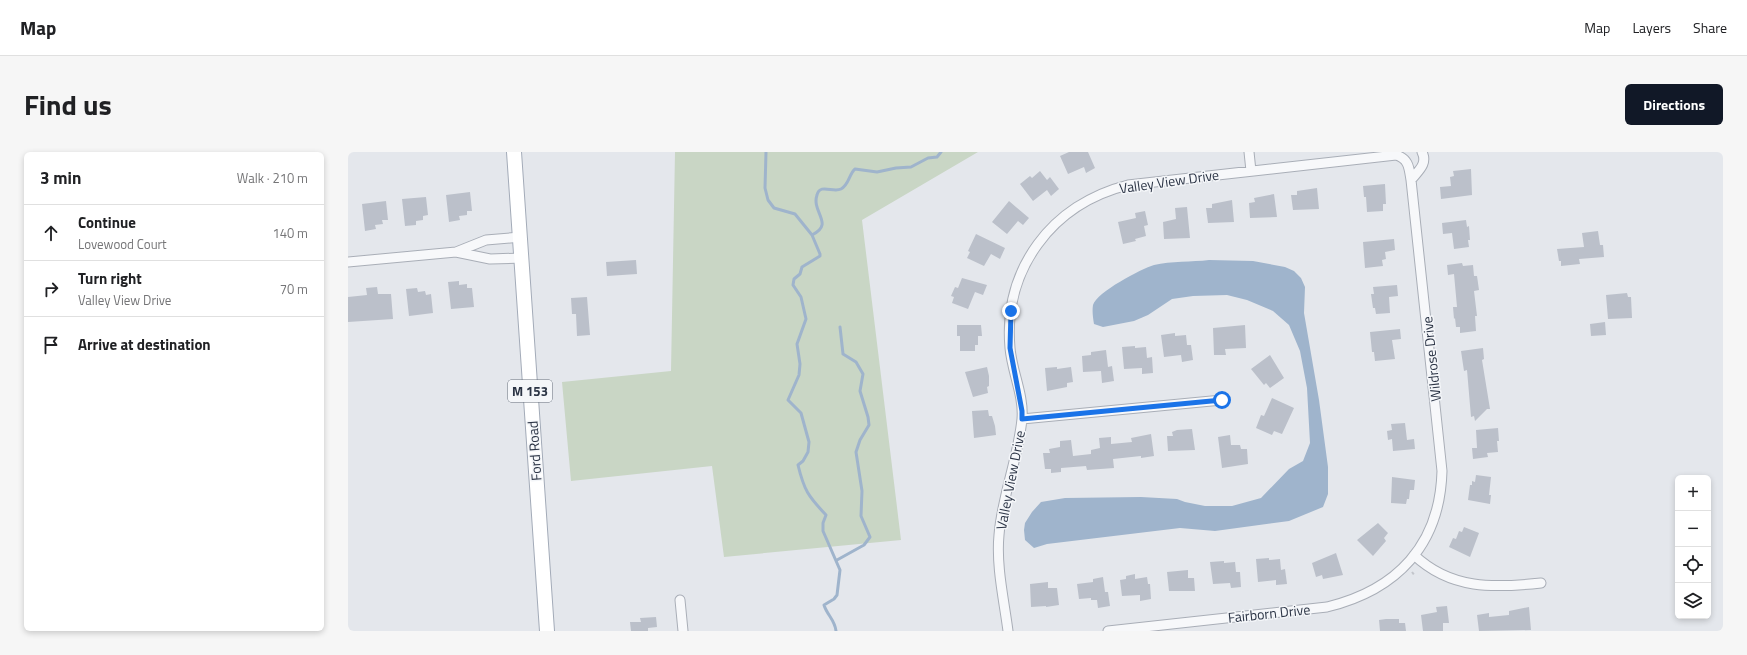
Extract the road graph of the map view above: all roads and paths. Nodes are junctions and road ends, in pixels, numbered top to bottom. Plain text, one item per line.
1 (514, 152) edge
2 (1249, 152) edge
3 (1422, 152) edge
4 (1388, 154) edge
5 (1404, 158) joint
6 (1251, 171) junction
7 (1411, 180) junction
8 (521, 237) junction
9 (456, 252) junction
10 (522, 258) junction
11 (348, 262) edge
12 (1222, 400) dead end
13 (1022, 419) junction
14 (1414, 555) junction
15 (1412, 572) dead end
16 (1415, 576) dead end
17 (1541, 583) dead end
18 (680, 600) dead end
19 (547, 631) edge
20 (683, 631) edge
21 (1008, 631) edge
22 (1108, 631) edge

1 - 8 main road, Ford Road / M 153
2 - 6 street
3 - 7 street
4 - 5 street, Valley View Drive
4 - 6 street, Valley View Drive
5 - 7 street, Wildrose Drive
6 - 13 street, Valley View Drive
7 - 14 street, Wildrose Drive
8 - 9 street
8 - 10 main road, Ford Road / M 153
9 - 10 street
9 - 11 street
10 - 19 main road, Ford Road / M 153
12 - 13 street
13 - 21 street, Valley View Drive
14 - 17 street
14 - 22 street, Fairborn Drive
15 - 16 path
18 - 20 street

